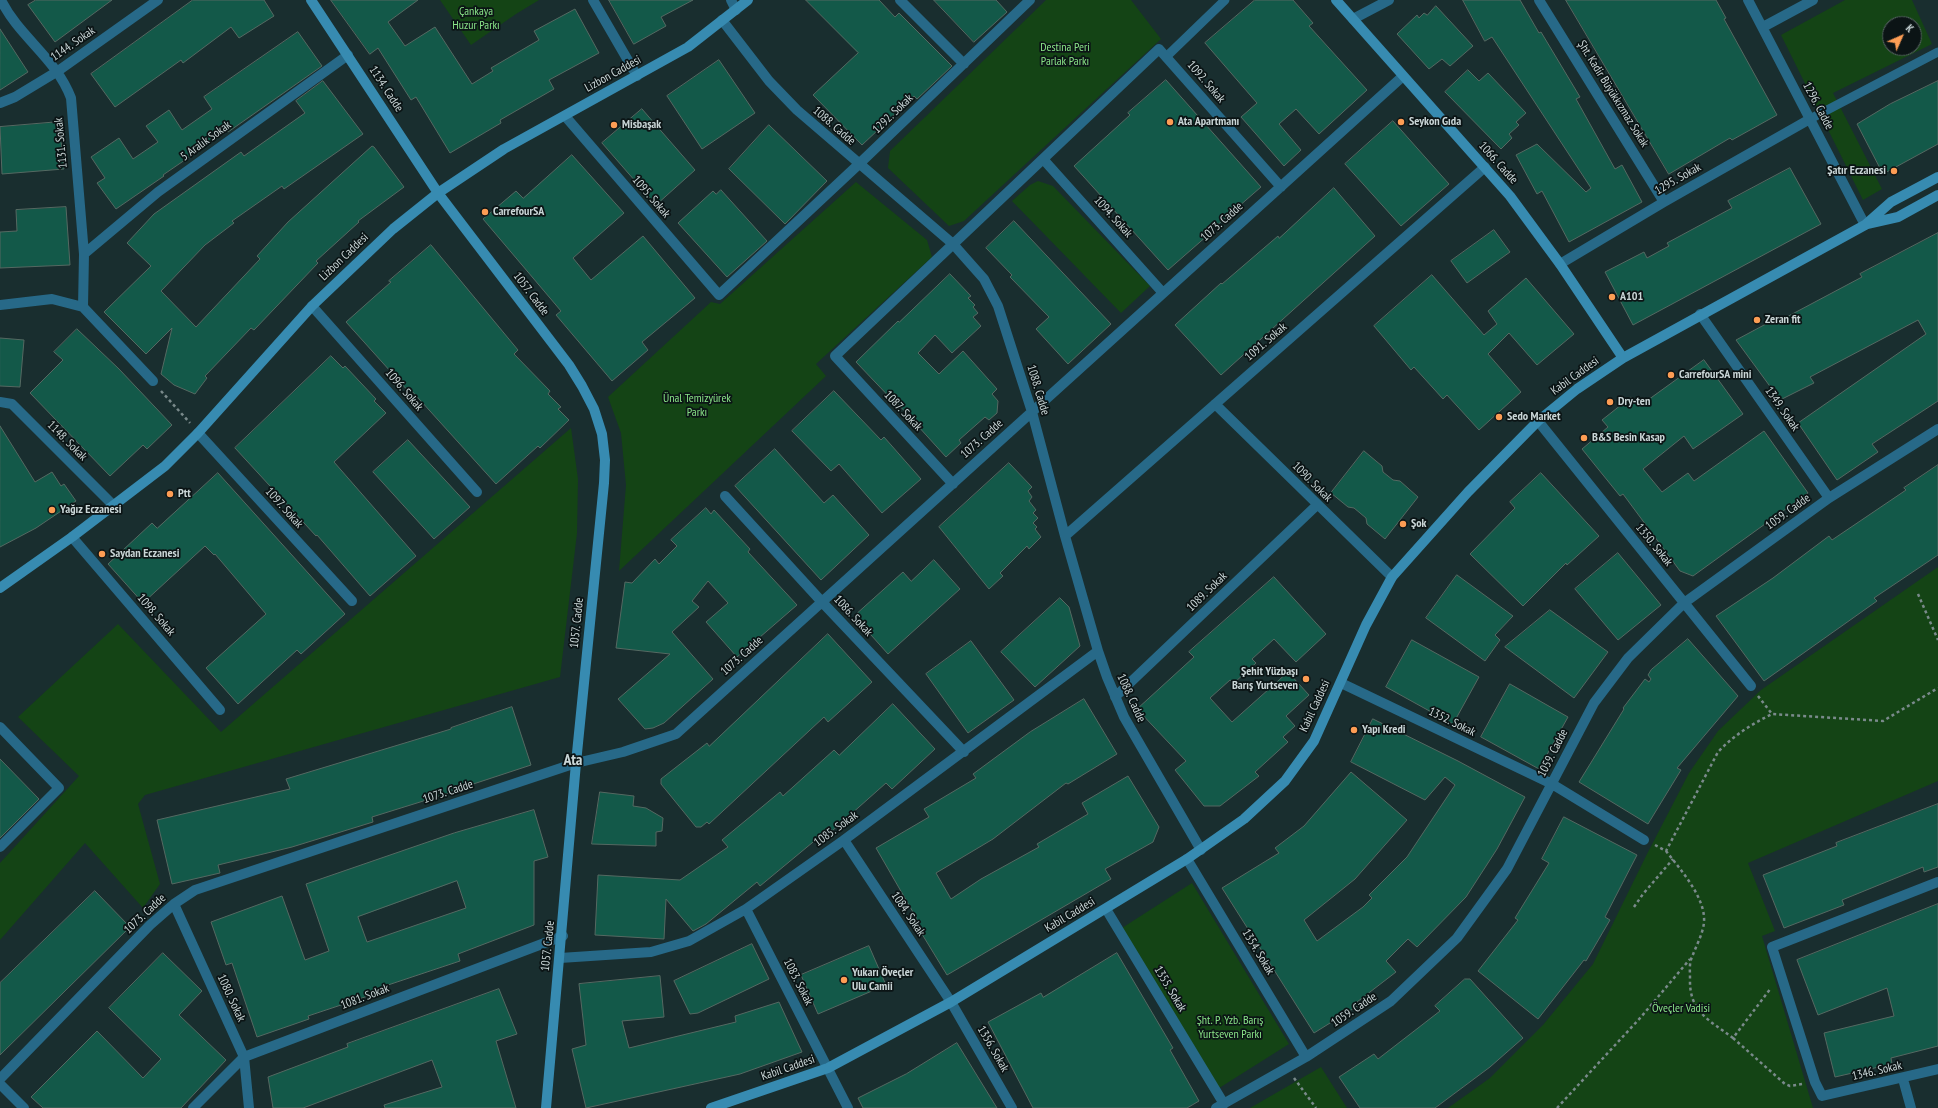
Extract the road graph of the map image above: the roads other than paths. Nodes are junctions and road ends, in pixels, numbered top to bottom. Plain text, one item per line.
1 (1, 0) edge
2 (158, 0) edge
3 (311, 0) edge
4 (593, 0) edge
5 (731, 0) edge
6 (748, 0) edge
7 (900, 0) edge
8 (1030, 0) edge
9 (1225, 0) edge
10 (1336, 0) edge
11 (1388, 0) edge
12 (1539, 0) edge
13 (1748, 0) edge
14 (1813, 0) edge
15 (736, 10) junction
16 (1353, 19) junction
17 (722, 20) junction
18 (1763, 27) junction
19 (1938, 52) edge
20 (1163, 53) junction
21 (348, 55) junction
22 (964, 64) junction
23 (58, 71) junction
24 (637, 76) junction
25 (1402, 77) junction
26 (0, 103) edge
27 (565, 116) junction
28 (1810, 119) junction
29 (1043, 159) junction
30 (859, 164) junction
31 (1485, 167) junction
32 (1938, 177) edge
33 (1280, 187) junction
34 (438, 192) junction
35 (1938, 196) edge
36 (1664, 202) junction
37 (1865, 225) junction
38 (953, 244) junction
39 (84, 254) junction
40 (1560, 264) junction
41 (1164, 293) junction
42 (718, 295) joint
43 (0, 306) edge
44 (312, 306) junction
45 (83, 307) junction
46 (1700, 314) junction
47 (1623, 358) junction
48 (153, 381) road end
49 (0, 402) edge
50 (1215, 404) junction
51 (1032, 412) junction
52 (1538, 421) junction
53 (1938, 429) edge
54 (198, 433) junction
55 (953, 484) junction
56 (477, 492) dead end
57 (725, 496) dead end
58 (1829, 498) junction
59 (113, 505) junction
60 (1317, 505) junction
61 (1065, 536) junction
62 (72, 537) junction
63 (1392, 577) junction
64 (0, 588) edge
65 (352, 601) dead end
66 (822, 602) junction
67 (1684, 603) junction
68 (1098, 651) junction
69 (1341, 683) junction
70 (1751, 686) road end
71 (1115, 697) junction
72 (220, 710) dead end
73 (0, 727) edge
74 (964, 752) junction
75 (576, 763) junction
76 (1552, 784) junction
77 (844, 840) junction
78 (1644, 840) road end
79 (0, 847) edge
80 (1201, 850) junction
81 (1187, 859) junction
82 (1938, 882) edge
83 (174, 904) junction
84 (746, 908) junction
85 (1106, 909) junction
86 (562, 936) junction
87 (560, 958) junction
88 (952, 1002) junction
89 (244, 1057) junction
90 (1306, 1058) junction
91 (828, 1068) junction
92 (1938, 1069) edge
93 (0, 1079) edge
94 (1903, 1079) junction
95 (0, 1084) edge
96 (1220, 1106) edge
97 (24, 1108) edge
98 (193, 1108) edge
99 (249, 1108) edge
100 (546, 1108) edge
101 (711, 1108) edge
102 (848, 1108) edge
103 (1012, 1108) edge
104 (1911, 1108) edge

1 - 23 street, 1131. Sokak
2 - 23 street, 1144. Sokak
3 - 21 main road, 1134. Cadde
4 - 24 street
5 - 15 street
6 - 15 main road, Lizbon Caddesi
7 - 22 street
8 - 22 street, 1292. Sokak
9 - 20 lane
10 - 16 main road, 1066. Cadde
11 - 16 street
12 - 36 street, Şht. Kadir Büyükkızmaz Sokak
13 - 18 street, 1296. Cadde
14 - 18 street
15 - 17 main road, Lizbon Caddesi
16 - 25 main road, 1066. Cadde
17 - 24 main road, Lizbon Caddesi
17 - 30 street, 1088. Cadde
18 - 28 street, 1296. Cadde
19 - 28 lane
20 - 29 street
20 - 33 street, 1092. Sokak
21 - 34 main road, 1134. Cadde
21 - 39 street, 5 Aralık Sokak
22 - 30 street, 1292. Sokak
23 - 26 street, 1144. Sokak
23 - 39 street, 1131. Sokak
24 - 27 main road, Lizbon Caddesi
25 - 31 main road, 1066. Cadde
25 - 33 street, 1073. Cadde
27 - 34 main road, Lizbon Caddesi
27 - 42 street, 1095. Sokak
28 - 36 street, 1295. Sokak
28 - 37 street, 1296. Cadde
29 - 38 street
29 - 41 street, 1094. Sokak
30 - 38 street, 1088. Cadde
30 - 42 street, 1292. Sokak
31 - 40 main road, 1066. Cadde
31 - 50 street, 1091. Sokak
32 - 37 main road, Kabil Caddesi
33 - 41 street, 1073. Cadde
34 - 44 main road, Lizbon Caddesi
34 - 75 main road, 1057. Cadde
35 - 37 main road, Kabil Caddesi
36 - 40 street, 1295. Sokak
37 - 46 main road, Kabil Caddesi
38 - 51 street, 1088. Cadde
38 - 55 street, 1087. Sokak
39 - 45 street, 1131. Sokak
40 - 47 main road, 1066. Cadde
41 - 51 street, 1073. Cadde
43 - 45 street
44 - 54 main road, Lizbon Caddesi
44 - 56 street, 1096. Sokak
45 - 48 street
46 - 47 main road, Kabil Caddesi
46 - 58 street, 1349. Sokak
47 - 52 main road, Kabil Caddesi
49 - 59 street, 1148. Sokak
50 - 60 street, 1090. Sokak
50 - 61 street, 1091. Sokak
51 - 55 street, 1073. Cadde
51 - 61 street, 1088. Cadde
52 - 63 main road, Kabil Caddesi
52 - 67 street, 1350. Sokak
53 - 58 street, 1059. Cadde
54 - 59 main road, Lizbon Caddesi
54 - 65 street, 1097. Sokak
55 - 66 street, 1073. Cadde
57 - 66 street, 1086. Sokak
58 - 67 street, 1059. Cadde
59 - 62 main road, Lizbon Caddesi
60 - 63 street, 1090. Sokak
60 - 71 street, 1089. Sokak
61 - 68 street, 1088. Cadde
62 - 64 main road, Lizbon Caddesi
62 - 72 street, 1098. Sokak
63 - 69 main road, Kabil Caddesi
66 - 74 street, 1086. Sokak
66 - 75 street, 1073. Cadde
67 - 70 street, 1350. Sokak
67 - 76 street, 1059. Cadde
68 - 71 street, 1088. Cadde
68 - 74 street, 1085. Sokak
69 - 76 street, 1352. Sokak
69 - 80 main road, Kabil Caddesi
71 - 80 street, 1088. Cadde
73 - 79 street
74 - 77 street, 1085. Sokak
75 - 83 street, 1073. Cadde
75 - 86 main road, 1057. Cadde
76 - 78 street, 1352. Sokak
76 - 90 street, 1059. Cadde
77 - 84 street, 1085. Sokak
77 - 88 street, 1084. Sokak
80 - 81 main road, Kabil Caddesi
81 - 85 main road, Kabil Caddesi
81 - 90 street, 1354. Sokak
82 - 94 street, 1346. Sokak
83 - 89 street, 1080. Sokak
83 - 93 street, 1073. Cadde
84 - 87 street, 1085. Sokak
84 - 91 street, 1083. Sokak
85 - 88 main road, Kabil Caddesi
85 - 96 street, 1355. Sokak
86 - 87 main road, 1057. Cadde
86 - 89 street, 1081. Sokak
87 - 100 main road, 1057. Cadde
88 - 91 main road, Kabil Caddesi
88 - 103 street, 1356. Sokak
89 - 98 street, 1081. Sokak
89 - 99 street, 1080. Sokak
90 - 96 street, 1059. Cadde
91 - 101 main road, Kabil Caddesi
91 - 102 street, 1083. Sokak
92 - 94 street, 1346. Sokak
94 - 104 street
95 - 97 street

